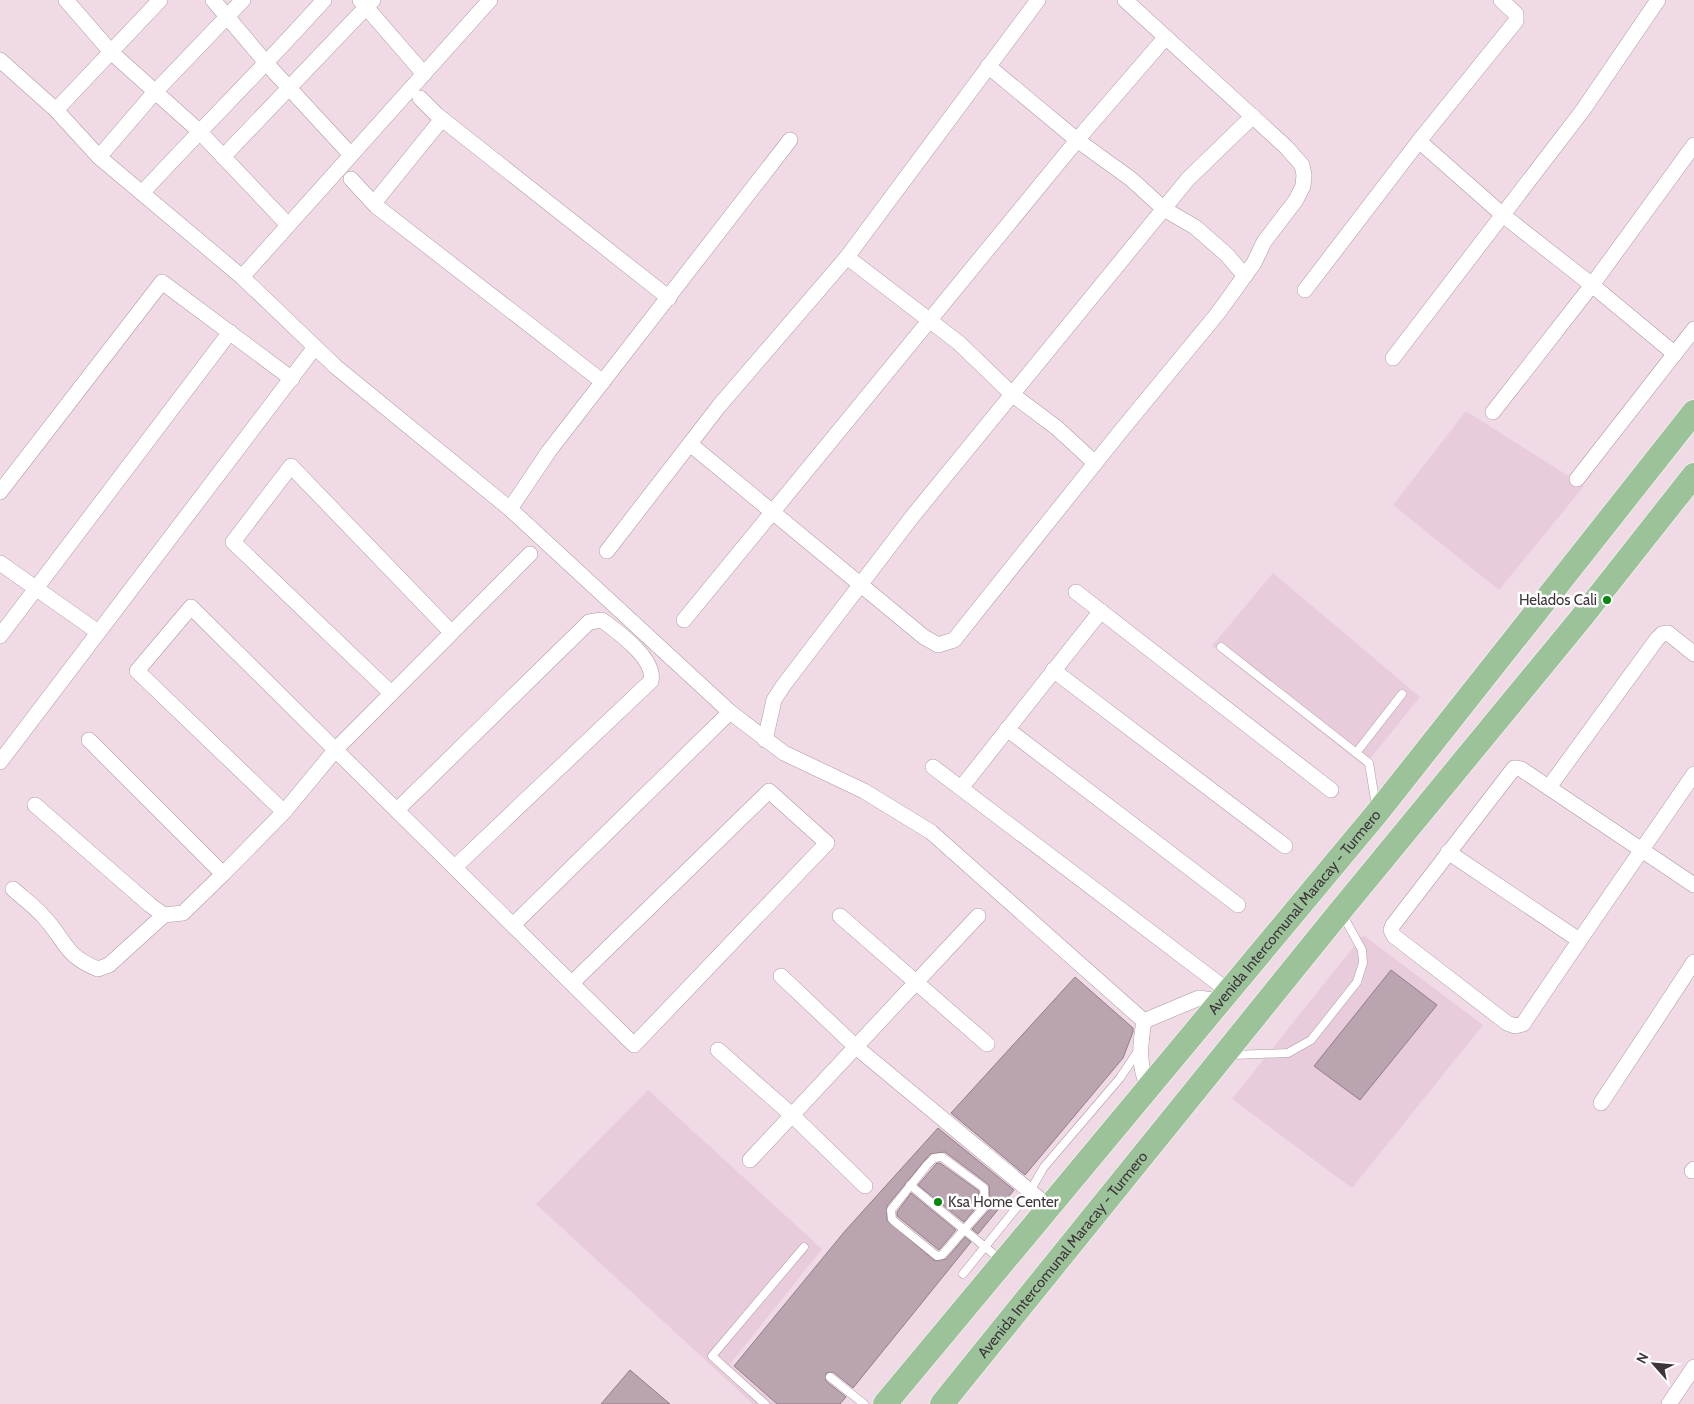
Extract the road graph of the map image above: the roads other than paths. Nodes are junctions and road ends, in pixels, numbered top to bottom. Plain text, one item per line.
1 (66, 0) edge
2 (160, 0) edge
3 (213, 0) edge
4 (243, 0) edge
5 (324, 0) edge
6 (490, 0) edge
7 (1038, 0) edge
8 (1125, 0) edge
9 (1501, 0) edge
10 (1658, 0) edge
11 (366, 2) edge
12 (227, 17) junction
13 (1166, 38) junction
14 (111, 52) junction
15 (267, 64) junction
16 (988, 66) junction
17 (3, 68) edge
18 (424, 74) junction
19 (289, 88) junction
20 (154, 93) junction
21 (420, 98) dead end
22 (56, 110) junction
23 (1252, 116) junction
24 (442, 119) junction
25 (199, 131) junction
26 (790, 140) dead end
27 (1077, 140) junction
28 (1418, 141) junction
29 (1694, 145) edge
30 (351, 155) junction
31 (99, 157) junction
32 (223, 157) junction
33 (351, 179) dead end
34 (142, 193) junction
35 (374, 203) junction
36 (1164, 209) junction
37 (1504, 216) junction
38 (288, 225) junction
39 (847, 257) junction
40 (242, 276) junction
41 (1245, 276) junction
42 (1592, 285) junction
43 (1305, 290) dead end
44 (669, 298) junction
45 (928, 320) junction
46 (1694, 329) edge
47 (230, 332) junction
48 (316, 347) junction
49 (1676, 354) junction
50 (1394, 358) dead end
51 (292, 379) junction
52 (603, 382) junction
53 (1013, 395) junction
54 (1493, 412) dead end
55 (1694, 412) edge
56 (690, 444) junction
57 (1095, 463) junction
58 (1694, 475) edge
59 (1577, 479) dead end
60 (0, 492) edge
61 (510, 508) junction
62 (771, 513) junction
63 (607, 551) dead end
64 (530, 554) dead end
65 (0, 564) edge
66 (860, 586) junction
67 (36, 588) junction
68 (1076, 592) dead end
69 (1100, 611) junction
70 (684, 620) dead end
71 (98, 632) junction
72 (452, 632) junction
73 (0, 636) edge
74 (1221, 647) dead end
75 (1694, 654) edge
76 (1053, 670) junction
77 (391, 693) junction
78 (1402, 694) dead end
79 (730, 712) junction
80 (1006, 729) junction
81 (90, 740) dead end
82 (765, 740) junction
83 (336, 749) junction
84 (1356, 754) junction
85 (0, 762) edge
86 (933, 767) dead end
87 (1694, 774) edge
88 (1548, 787) junction
89 (961, 788) junction
90 (1331, 790) dead end
91 (35, 805) dead end
92 (397, 810) junction
93 (284, 812) junction
94 (1377, 813) junction
95 (1285, 846) dead end
96 (1642, 849) junction
97 (1448, 852) junction
98 (455, 867) junction
99 (223, 874) junction
100 (1694, 885) edge
101 (13, 889) dead end
102 (1238, 905) dead end
103 (164, 915) junction
104 (1337, 915) junction
105 (840, 916) dead end
106 (978, 916) dead end
107 (513, 925) junction
108 (1579, 940) junction
109 (1694, 962) edge
110 (781, 976) dead end
111 (916, 982) junction
112 (572, 983) junction
113 (1223, 996) junction
114 (1144, 1022) junction
115 (987, 1044) dead end
116 (856, 1047) junction
117 (1141, 1047) junction
118 (718, 1050) dead end
119 (1223, 1058) junction
120 (1148, 1087) junction
121 (1601, 1102) dead end
122 (792, 1115) junction
123 (750, 1160) dead end
124 (910, 1185) junction
125 (865, 1186) dead end
126 (1030, 1191) junction
127 (1049, 1207) junction
128 (965, 1229) junction
129 (804, 1247) dead end
130 (993, 1253) junction
131 (962, 1274) dead end
132 (1694, 1367) edge
133 (830, 1377) dead end
134 (765, 1404) edge
135 (864, 1404) edge
136 (885, 1404) edge
137 (942, 1404) edge
138 (1669, 1404) edge

1 - 14 street
2 - 14 street
3 - 12 street
4 - 12 street
5 - 15 street
6 - 18 street
7 - 16 street
8 - 13 street
9 - 28 street
10 - 37 street
11 - 18 street
11 - 19 street
12 - 15 street
12 - 20 street
13 - 23 street
13 - 27 street
14 - 20 street
14 - 22 street
15 - 19 street
15 - 25 street
16 - 27 street
16 - 39 street
17 - 22 street
18 - 30 street
19 - 30 street
19 - 32 street
20 - 25 street
20 - 31 street
21 - 24 street
22 - 31 street
23 - 36 street
23 - 41 street
24 - 35 street
24 - 44 street
25 - 32 street
25 - 34 street
26 - 44 street
27 - 36 street
27 - 45 street
28 - 37 street
28 - 43 street
29 - 42 street
30 - 38 street
31 - 34 street
32 - 38 street
33 - 35 street
34 - 40 street
35 - 52 street
36 - 41 street
36 - 53 street
37 - 42 street
37 - 50 street
38 - 40 street
39 - 45 street
39 - 56 street
40 - 48 street
41 - 57 street
42 - 49 street
42 - 54 street
44 - 52 street
45 - 53 street
45 - 62 street
46 - 49 street
47 - 51 street
47 - 60 street
47 - 67 street
48 - 51 street
48 - 61 street
49 - 59 street
51 - 71 street
52 - 61 street
53 - 57 street
53 - 66 street
55 - 94 main road, Avenida Intercomunal Maracay - Turmero
56 - 62 street
56 - 63 street
57 - 66 street
58 - 104 main road, Avenida Intercomunal Maracay - Turmero
61 - 79 street
62 - 66 street
62 - 70 street
64 - 72 street
65 - 67 street
66 - 82 street
67 - 71 street
67 - 73 street
68 - 69 street
69 - 76 street
69 - 90 street
71 - 85 street
72 - 77 street
72 - 77 street
74 - 84 lane
75 - 88 street
76 - 80 street
76 - 95 street
77 - 83 street
78 - 84 lane
79 - 82 street
79 - 107 street
80 - 89 street
80 - 102 street
81 - 99 street
82 - 114 street
83 - 92 street
83 - 93 street
83 - 93 street
84 - 94 lane
86 - 89 street
87 - 96 street
88 - 96 street
88 - 97 street
89 - 113 street
91 - 103 street
92 - 98 street
92 - 98 street
93 - 99 street
94 - 113 main road, Avenida Intercomunal Maracay - Turmero
96 - 100 street
96 - 108 street
97 - 108 street
97 - 108 street
98 - 107 street
99 - 103 street
101 - 103 street
104 - 119 main road, Avenida Intercomunal Maracay - Turmero
104 - 119 lane
105 - 111 street
106 - 111 street
107 - 112 street
109 - 121 street
110 - 116 street
111 - 115 street
111 - 116 street
112 - 112 street
113 - 114 street
113 - 120 main road, Avenida Intercomunal Maracay - Turmero
114 - 117 street
116 - 122 street
116 - 126 street
117 - 120 street
117 - 126 lane
118 - 122 street
119 - 137 main road, Avenida Intercomunal Maracay - Turmero
120 - 127 main road, Avenida Intercomunal Maracay - Turmero
122 - 123 street
122 - 125 street
124 - 128 lane
124 - 128 lane
124 - 128 lane
126 - 127 street
126 - 130 lane
127 - 130 main road, Avenida Intercomunal Maracay - Turmero
128 - 130 lane
129 - 134 lane
130 - 131 lane
130 - 136 main road, Avenida Intercomunal Maracay - Turmero
132 - 138 street
133 - 135 lane

